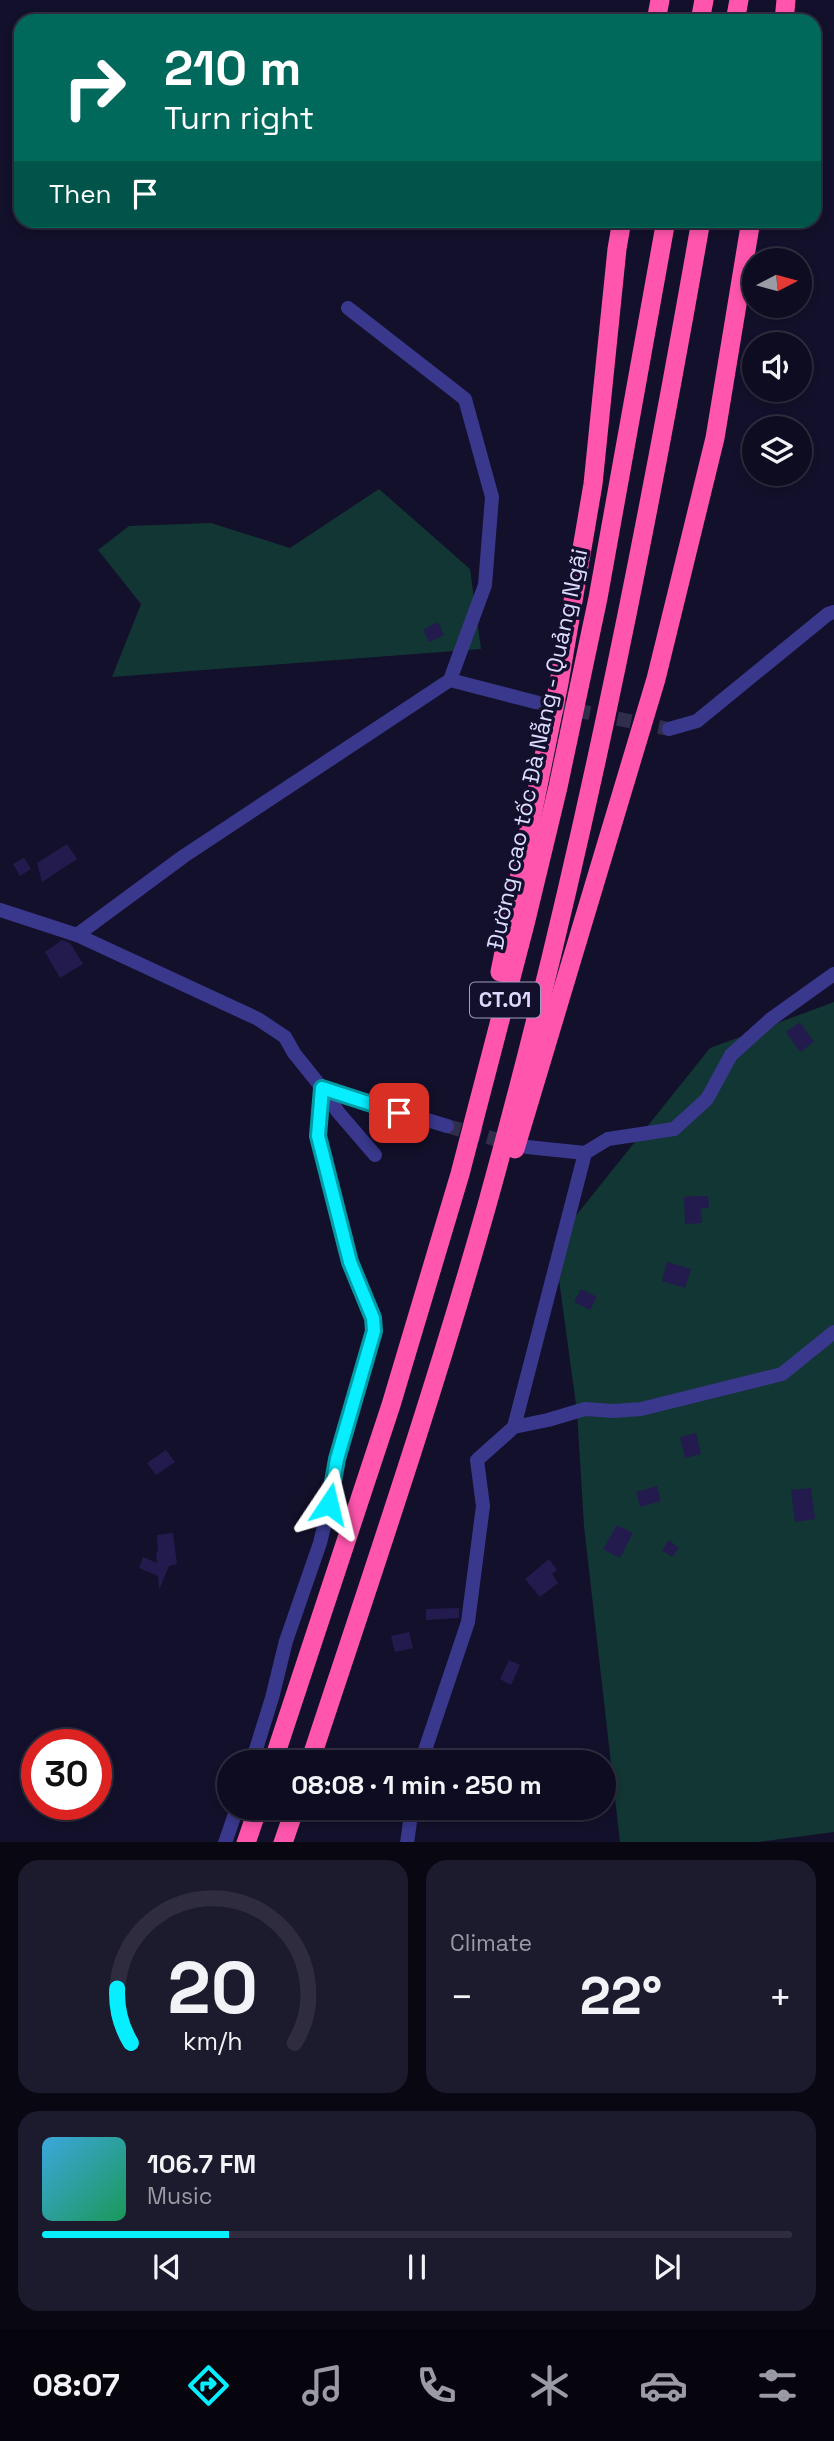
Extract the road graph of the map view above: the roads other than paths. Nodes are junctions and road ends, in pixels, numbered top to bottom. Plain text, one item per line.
1 (621, 228) edge
2 (665, 228) edge
3 (700, 228) edge
4 (750, 228) edge
5 (348, 308) dead end
6 (834, 612) edge
7 (450, 680) junction
8 (535, 702) tunnel mouth
9 (669, 729) tunnel mouth
10 (0, 910) edge
11 (77, 935) junction
12 (834, 974) edge
13 (322, 1088) junction
14 (447, 1126) tunnel mouth
15 (527, 1147) tunnel mouth
16 (585, 1153) junction
17 (375, 1155) dead end
18 (460, 1174) junction
19 (834, 1332) edge
20 (426, 1412) junction
21 (514, 1427) junction
22 (256, 1750) edge
23 (277, 1750) edge
24 (314, 1750) edge
25 (425, 1750) edge
26 (233, 1820) edge
27 (254, 1820) edge
28 (291, 1820) edge
29 (410, 1820) edge
30 (225, 1842) edge
31 (246, 1842) edge
32 (284, 1842) edge
33 (407, 1842) edge

1 - 18 highway
2 - 18 highway, Đường cao tốc Đà Nẵng - Quảng Ngãi / CT.01
3 - 20 highway, CT.01
4 - 20 highway
5 - 7 street
6 - 9 street
7 - 8 street
7 - 11 street
10 - 11 street
11 - 13 street
12 - 16 street
13 - 14 street
13 - 17 street
13 - 22 street
15 - 16 street
16 - 21 street
18 - 23 highway, Đường cao tốc Đà Nẵng - Quảng Ngãi / CT.01
19 - 21 street
20 - 24 highway, CT.01
21 - 25 street
26 - 30 street
27 - 31 highway
28 - 32 highway
29 - 33 street

